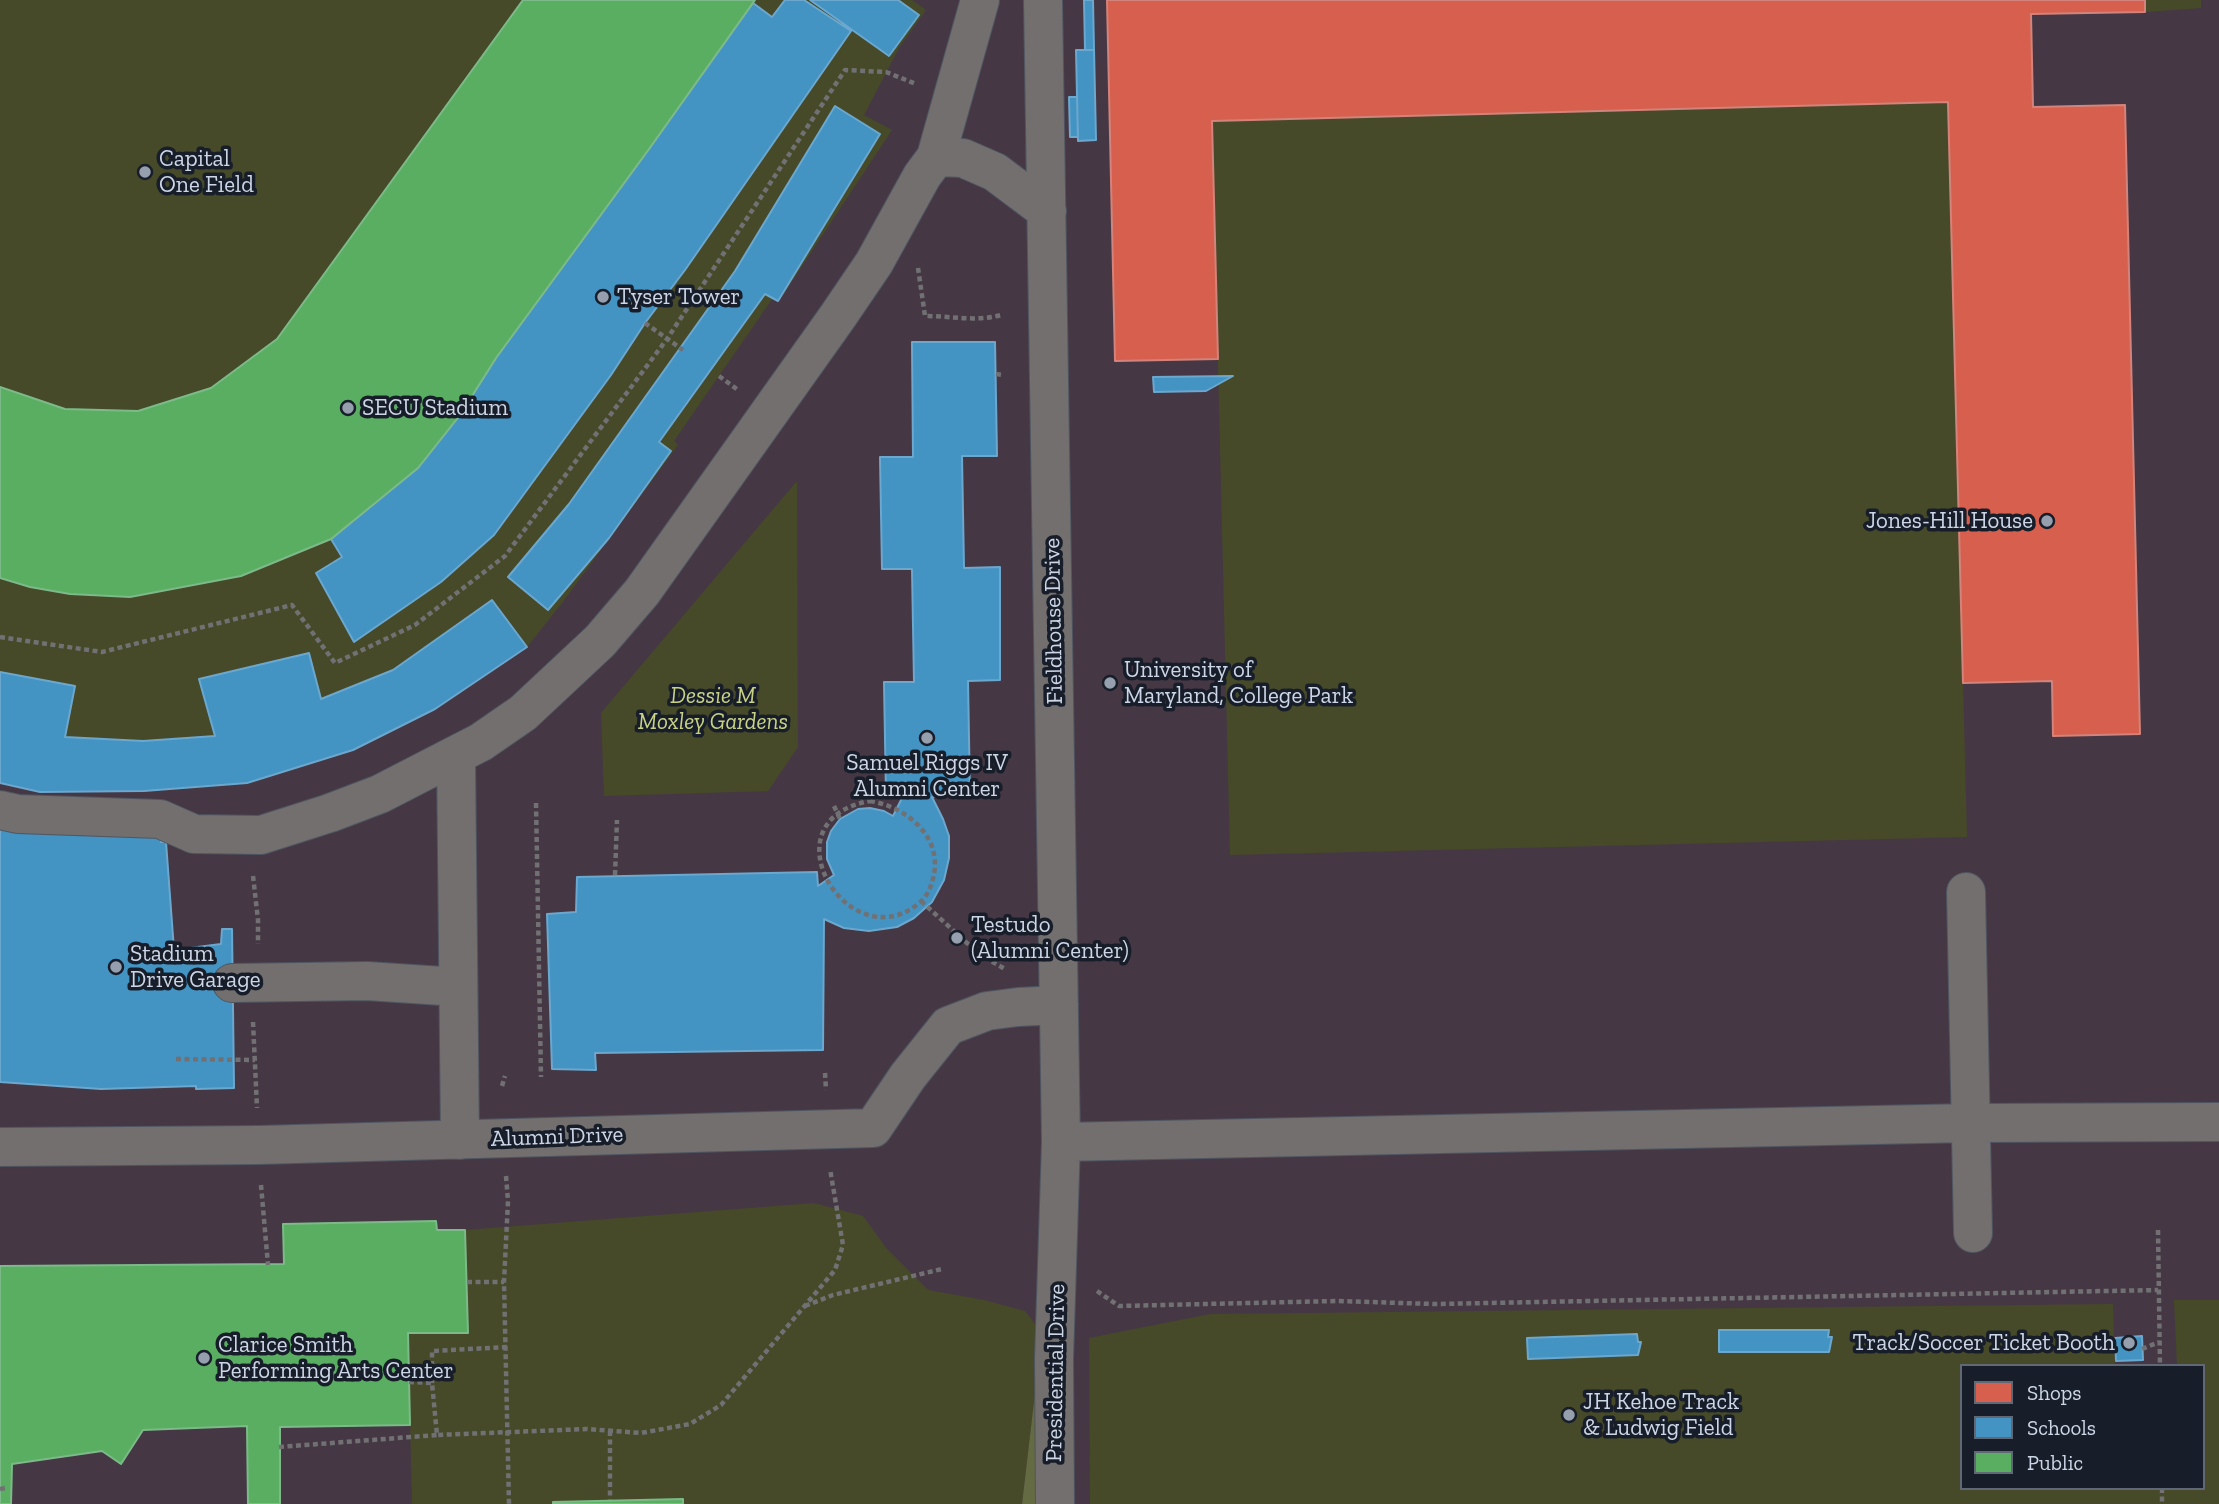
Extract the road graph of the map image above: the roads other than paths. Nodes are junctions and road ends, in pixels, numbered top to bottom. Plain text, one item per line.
1 (980, 0) edge
2 (1043, 0) edge
3 (936, 156) junction
4 (1047, 211) junction
5 (456, 756) junction
6 (0, 810) edge
7 (1965, 892) dead end
8 (243, 983) road end
9 (458, 987) junction
10 (1059, 1005) junction
11 (2219, 1122) edge
12 (1970, 1123) junction
13 (460, 1140) junction
14 (1061, 1142) junction
15 (0, 1147) edge
16 (1973, 1233) dead end
17 (1059, 1242) joint
18 (1055, 1504) edge

1 - 3 street
2 - 4 street, Fieldhouse Drive
3 - 4 street
3 - 5 street
4 - 10 street, Fieldhouse Drive
5 - 6 street
5 - 9 street
7 - 12 street
8 - 9 street
9 - 13 street
10 - 13 street, Alumni Drive
10 - 14 street, Fieldhouse Drive
11 - 12 street
12 - 14 street
12 - 16 street
13 - 15 street, Alumni Drive
14 - 17 street, Fieldhouse Drive
17 - 18 street, Presidential Drive

